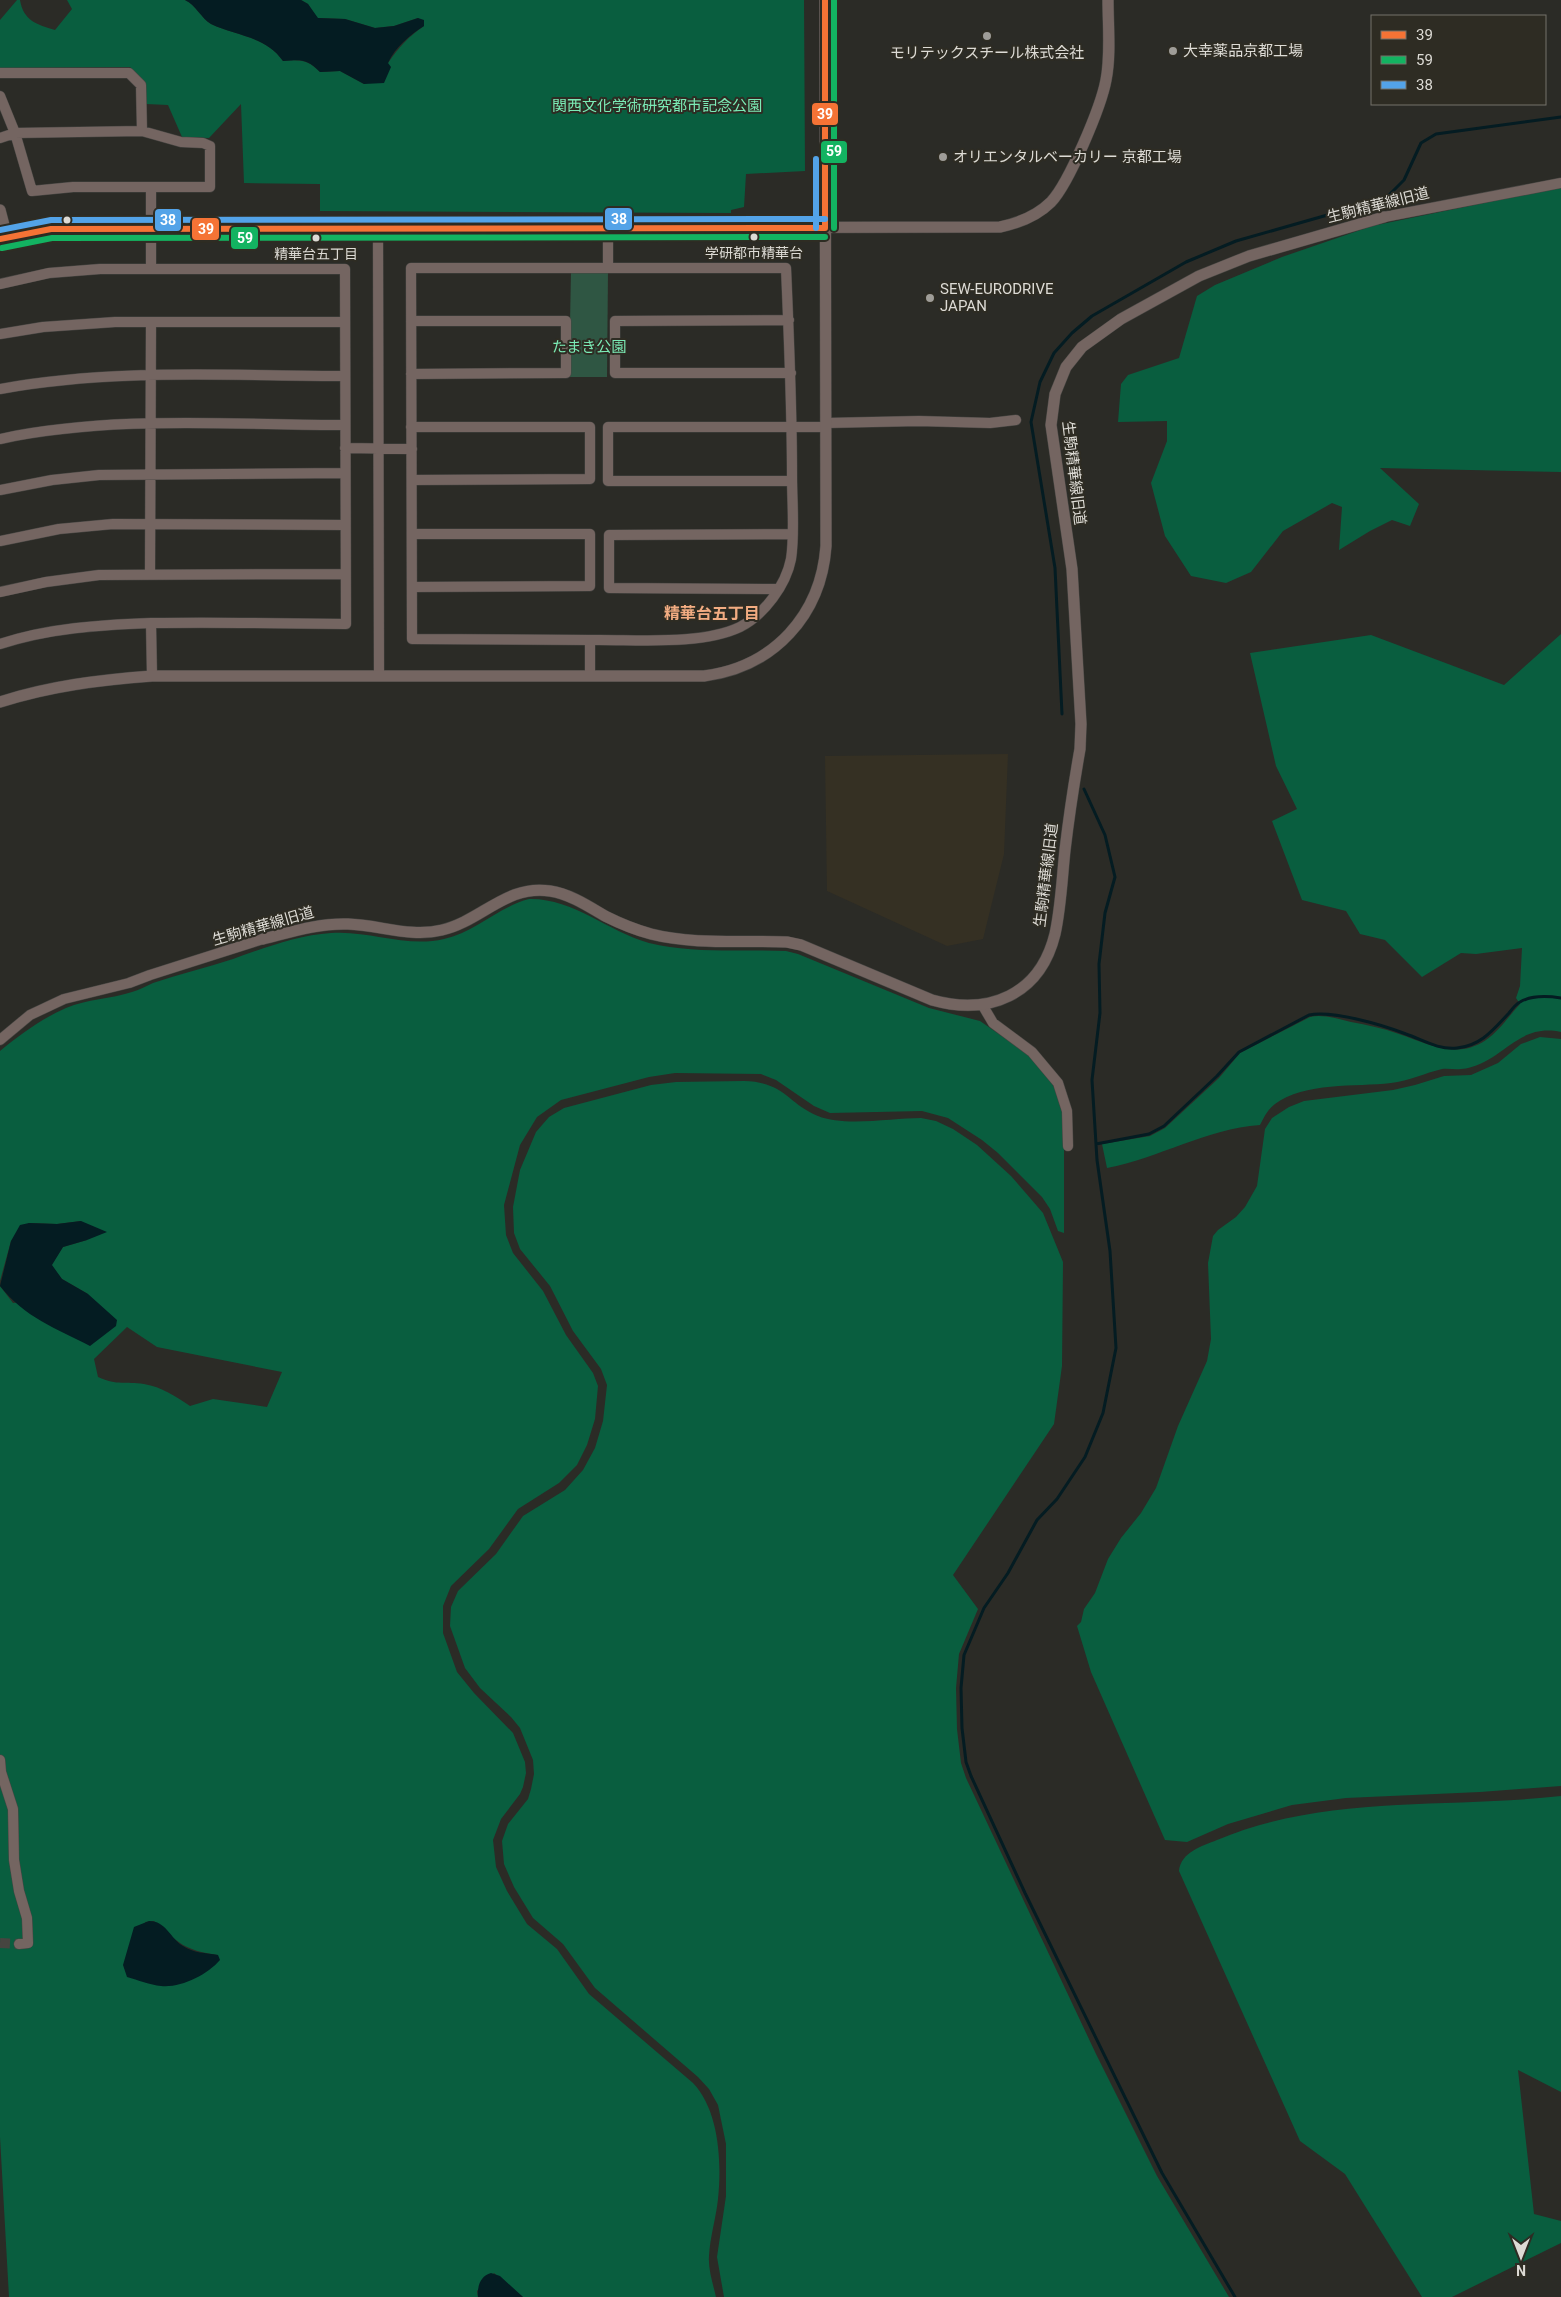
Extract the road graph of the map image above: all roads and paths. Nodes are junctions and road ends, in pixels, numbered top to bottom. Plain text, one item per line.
1 (825, 0) edge
2 (1108, 0) edge
3 (0, 73) edge
4 (0, 96) edge
5 (142, 131) junction
6 (15, 133) junction
7 (0, 138) edge
8 (1561, 183) edge
9 (151, 187) junction
10 (0, 210) edge
11 (1384, 217) joint
12 (825, 228) junction
13 (150, 229) junction
14 (608, 229) junction
15 (378, 230) junction
16 (3, 238) edge
17 (151, 267) junction
18 (608, 268) junction
19 (0, 284) edge
20 (788, 320) junction
21 (411, 321) junction
22 (151, 322) junction
23 (345, 322) junction
24 (0, 334) edge
25 (791, 373) junction
26 (411, 374) junction
27 (150, 376) junction
28 (345, 376) junction
29 (0, 389) edge
30 (1016, 420) dead end
31 (150, 424) junction
32 (345, 425) junction
33 (826, 425) junction
34 (411, 427) junction
35 (590, 427) junction
36 (608, 427) junction
37 (792, 427) junction
38 (0, 440) edge
39 (345, 448) junction
40 (378, 448) junction
41 (412, 448) junction
42 (345, 473) junction
43 (150, 474) junction
44 (412, 480) junction
45 (792, 481) junction
46 (0, 490) edge
47 (150, 523) junction
48 (345, 525) junction
49 (412, 534) junction
50 (792, 534) junction
51 (0, 541) edge
52 (150, 573) junction
53 (345, 574) junction
54 (412, 587) junction
55 (777, 589) junction
56 (0, 592) edge
57 (151, 624) junction
58 (590, 640) junction
59 (0, 644) edge
60 (152, 676) junction
61 (379, 676) junction
62 (590, 676) junction
63 (0, 702) edge
64 (263, 939) joint
65 (983, 1006) junction
66 (0, 1040) edge
67 (1068, 1146) dead end
68 (0, 1760) edge
69 (19, 1944) dead end

1 - 12 street
2 - 12 street
3 - 5 street
4 - 6 street
5 - 6 street
5 - 9 street
6 - 7 street
6 - 9 street
8 - 11 street, 生駒精華線旧道
9 - 13 street
10 - 16 street
11 - 65 street, 生駒精華線旧道
12 - 14 street
12 - 33 street
13 - 15 street
13 - 16 street
13 - 17 street
14 - 15 street
14 - 18 street
15 - 40 street
17 - 19 street
17 - 23 street
18 - 20 street
18 - 21 street
20 - 25 street
20 - 25 street
21 - 26 street
21 - 26 street
22 - 23 street
22 - 24 street
22 - 27 street
23 - 28 street
25 - 37 street
26 - 34 street
27 - 28 street
27 - 29 street
27 - 31 street
28 - 32 street
30 - 33 street
31 - 32 street
31 - 38 street
31 - 43 street
32 - 39 street
33 - 37 street
33 - 62 street
34 - 35 street
34 - 41 street
35 - 36 street
35 - 44 street
36 - 37 street
36 - 45 street
37 - 45 street
39 - 40 street
39 - 42 street
40 - 41 street
40 - 61 street
41 - 44 street
42 - 43 street
42 - 48 street
43 - 46 street
43 - 47 street
44 - 49 street
45 - 50 street
47 - 48 street
47 - 51 street
47 - 52 street
48 - 53 street
49 - 54 street
49 - 54 street
50 - 55 street
50 - 55 street
52 - 53 street
52 - 56 street
53 - 57 street
54 - 58 street
55 - 58 street
57 - 59 street
57 - 60 street
58 - 62 street
60 - 61 street
60 - 63 street
61 - 62 street
64 - 65 street, 生駒精華線旧道
64 - 66 street, 生駒精華線旧道
65 - 67 street
68 - 69 street

